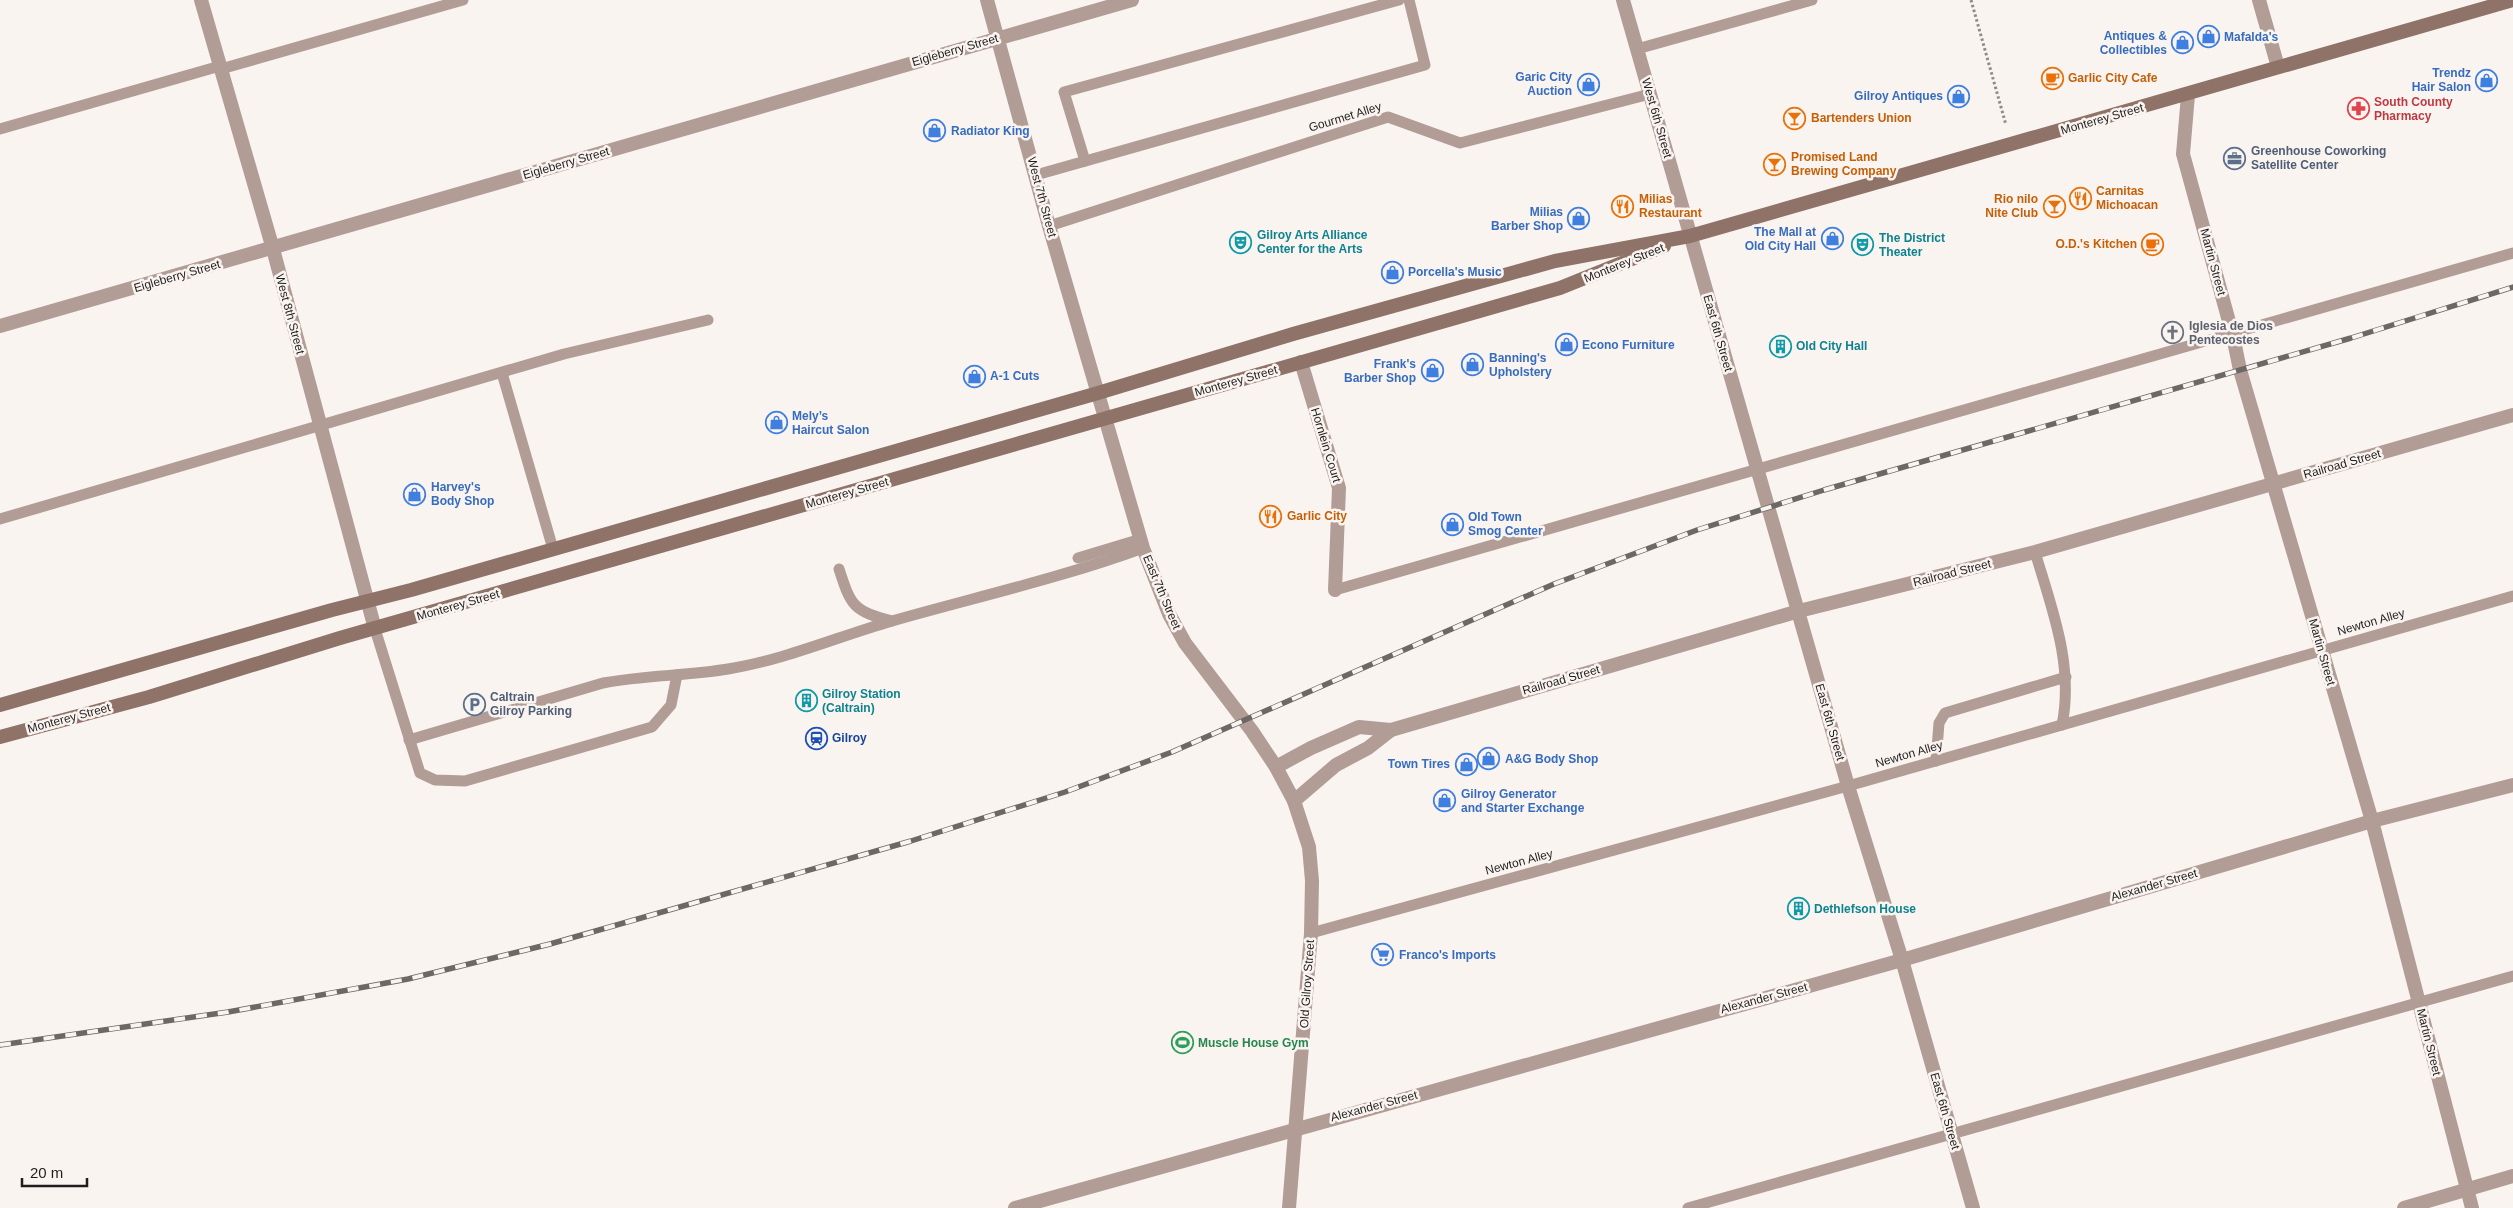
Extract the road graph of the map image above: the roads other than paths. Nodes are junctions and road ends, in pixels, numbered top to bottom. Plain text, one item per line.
1 (201, 0) edge
2 (463, 0) edge
3 (987, 0) edge
4 (1132, 0) edge
5 (1399, 0) edge
6 (1409, 0) edge
7 (1623, 0) edge
8 (1812, 0) edge
9 (2259, 0) edge
10 (2513, 0) edge
11 (998, 38) junction
12 (1637, 49) junction
13 (2278, 67) junction
14 (221, 68) junction
15 (1650, 94) junction
16 (2188, 95) junction
17 (0, 129) edge
18 (1085, 161) junction
19 (1036, 175) junction
20 (1050, 226) junction
21 (1690, 236) junction
22 (273, 249) junction
23 (2513, 254) edge
24 (708, 320) dead end
25 (0, 326) edge
26 (2233, 336) junction
27 (1301, 362) junction
28 (502, 373) junction
29 (1098, 393) junction
30 (2513, 416) edge
31 (1106, 419) junction
32 (321, 426) junction
33 (1757, 468) junction
34 (2273, 484) junction
35 (0, 519) edge
36 (1142, 544) junction
37 (553, 549) junction
38 (2035, 552) junction
39 (839, 569) dead end
40 (1335, 590) joint
41 (2513, 596) edge
42 (367, 601) junction
43 (1799, 611) junction
44 (894, 621) junction
45 (375, 629) junction
46 (2322, 650) junction
47 (677, 675) junction
48 (2066, 677) junction
49 (0, 705) edge
50 (2062, 725) junction
51 (1391, 730) junction
52 (0, 737) edge
53 (408, 740) junction
54 (1936, 761) junction
55 (1276, 767) junction
56 (2513, 785) edge
57 (1848, 786) junction
58 (1294, 801) junction
59 (2372, 821) junction
60 (1311, 933) junction
61 (1902, 960) junction
62 (2513, 976) edge
63 (2419, 1002) junction
64 (1296, 1128) junction
65 (1951, 1135) junction
66 (2513, 1176) edge
67 (2467, 1190) junction
68 (1015, 1208) edge
69 (1289, 1208) edge
70 (1688, 1208) edge
71 (1973, 1208) edge
72 (2404, 1208) edge
73 (2472, 1208) edge

1 - 14 street, West 8th Street
2 - 14 lane
3 - 11 street, West 7th Street
4 - 11 street, Eigleberry Street
5 - 18 lane
6 - 18 lane
7 - 12 street, West 6th Street
8 - 12 lane
9 - 13 street
10 - 13 main road, Monterey Street
11 - 19 street, West 7th Street
11 - 22 street, Eigleberry Street
12 - 15 street, West 6th Street
13 - 16 main road, Monterey Street
14 - 17 lane
14 - 22 street, West 8th Street
15 - 20 lane, Gourmet Alley
15 - 21 street, West 6th Street
16 - 21 main road, Monterey Street
16 - 26 street, Martin Street
18 - 19 lane
19 - 20 street, West 7th Street
20 - 29 street, West 7th Street
21 - 27 main road, Monterey Street
21 - 29 main road, Monterey Street
21 - 33 street, East 6th Street
22 - 25 street, Eigleberry Street
22 - 32 street, West 8th Street
23 - 26 lane
24 - 28 lane
26 - 33 lane
26 - 34 street, Martin Street
27 - 31 main road, Monterey Street
27 - 40 street, Hornlein Court
28 - 32 lane
28 - 37 lane
29 - 31 street, East 7th Street
29 - 37 main road, Monterey Street
30 - 34 street, Railroad Street
31 - 36 street, East 7th Street
31 - 45 main road, Monterey Street
32 - 35 lane
32 - 42 street, West 8th Street
33 - 40 lane
33 - 43 street, East 6th Street
34 - 38 street, Railroad Street
34 - 46 street, Martin Street
36 - 44 lane
36 - 55 street, East 7th Street
37 - 42 main road, Monterey Street
38 - 43 street, Railroad Street
38 - 48 lane
39 - 44 lane
41 - 46 lane, Newton Alley
42 - 45 street, West 8th Street
42 - 49 main road, Monterey Street
43 - 51 street, Railroad Street
43 - 57 street, East 6th Street
44 - 47 lane
45 - 52 main road, Monterey Street
45 - 53 lane
46 - 50 lane, Newton Alley
46 - 59 street, Martin Street
47 - 53 lane
47 - 53 lane
48 - 50 lane
48 - 54 lane
50 - 54 lane, Newton Alley
51 - 55 street, Railroad Street
51 - 58 street, Railroad Street
54 - 57 lane, Newton Alley
55 - 58 street, Old Gilroy Street
56 - 59 street, Alexander Street
57 - 60 lane, Newton Alley
57 - 61 street, East 6th Street
58 - 60 street, Old Gilroy Street
59 - 61 street, Alexander Street
59 - 63 street, Martin Street
60 - 64 street, Old Gilroy Street
61 - 64 street, Alexander Street
61 - 65 street, East 6th Street
62 - 63 lane
63 - 65 lane
63 - 67 street, Martin Street
64 - 68 street, Alexander Street
64 - 69 street, Old Gilroy Street
65 - 70 lane
65 - 71 street, East 6th Street
66 - 67 street
67 - 72 street
67 - 73 street, Martin Street

